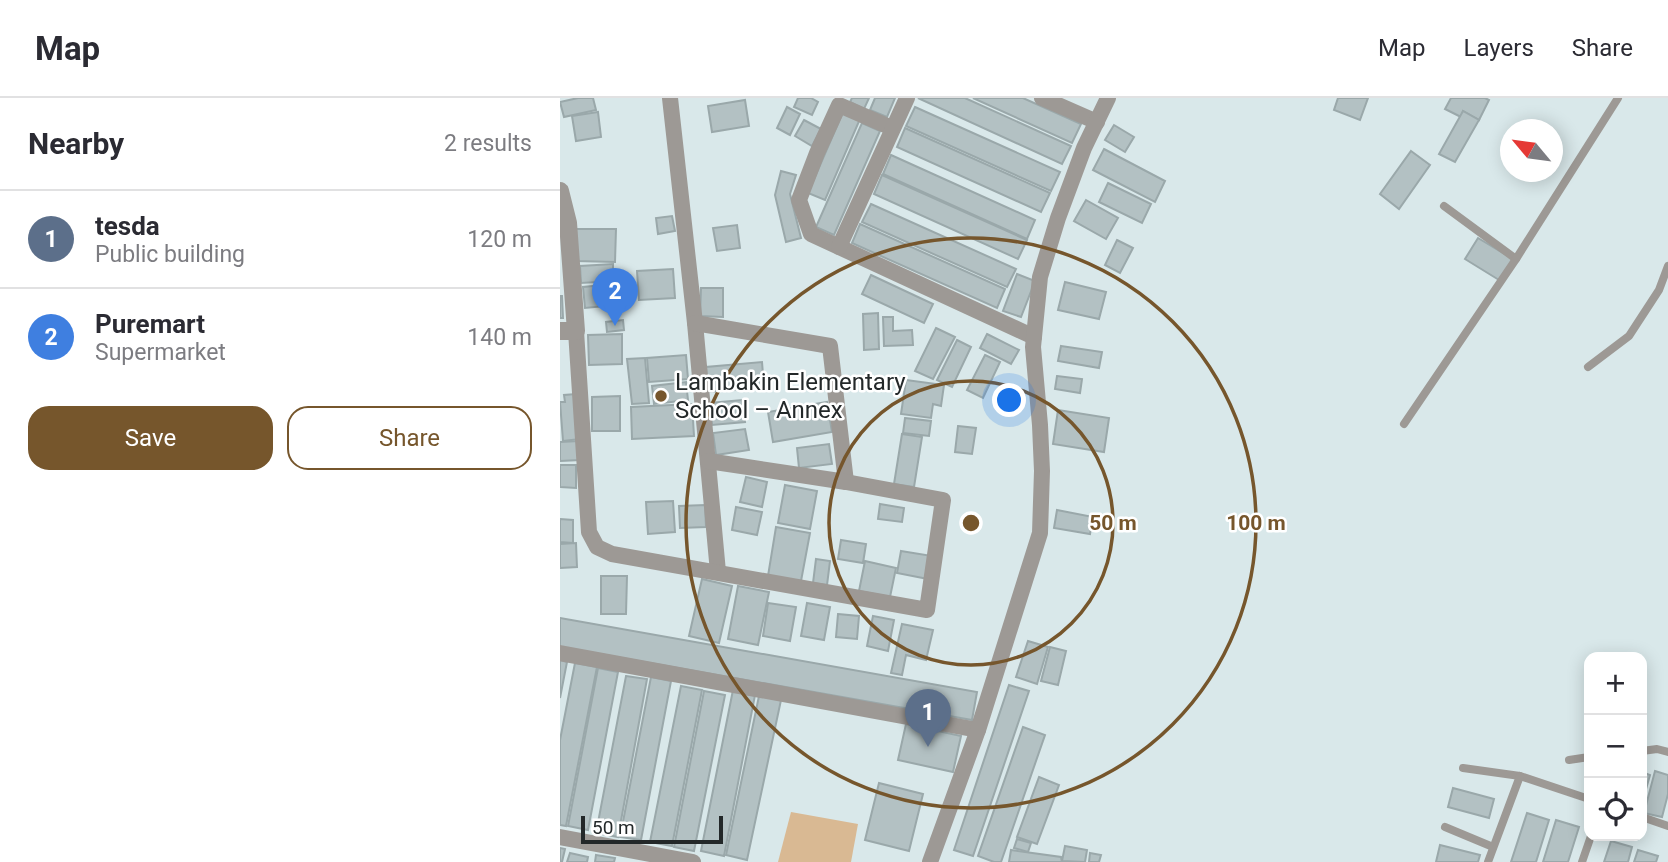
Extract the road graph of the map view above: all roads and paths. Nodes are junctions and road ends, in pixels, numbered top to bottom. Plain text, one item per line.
1 (670, 98) edge
2 (907, 98) edge
3 (1042, 98) edge
4 (1108, 98) edge
5 (1618, 98) edge
6 (841, 101) edge
7 (1097, 122) junction
8 (892, 128) junction
9 (560, 191) edge
10 (1444, 206) dead end
11 (839, 247) junction
12 (1516, 259) junction
13 (1668, 266) edge
14 (695, 323) junction
15 (568, 331) edge
16 (1034, 337) junction
17 (1588, 368) dead end
18 (1404, 424) dead end
19 (708, 461) junction
20 (846, 482) junction
21 (718, 572) junction
22 (560, 653) edge
23 (978, 730) junction
24 (1647, 750) edge
25 (1668, 752) edge
26 (1584, 758) edge
27 (1569, 760) dead end
28 (1463, 768) dead end
29 (1520, 776) junction
30 (1584, 797) edge
31 (1647, 819) edge
32 (1668, 826) edge
33 (1445, 827) dead end
34 (560, 837) edge
35 (1589, 841) edge
36 (1493, 847) junction
37 (693, 862) edge
38 (930, 862) edge
39 (1488, 862) edge
40 (1582, 862) edge

1 - 14 street
2 - 8 street
3 - 7 street
4 - 7 street
5 - 12 lane
6 - 8 street
6 - 11 street
7 - 16 street
8 - 11 street
9 - 15 street
10 - 12 lane
11 - 16 street
12 - 18 lane
13 - 17 lane
14 - 19 street
14 - 20 street
15 - 21 street
16 - 23 street
19 - 20 street
19 - 21 street
20 - 21 street
22 - 23 street
23 - 38 street
24 - 25 lane
26 - 27 lane
28 - 29 lane
29 - 30 lane
29 - 36 lane
31 - 32 lane
33 - 36 lane
34 - 37 street
35 - 40 lane
36 - 39 lane

